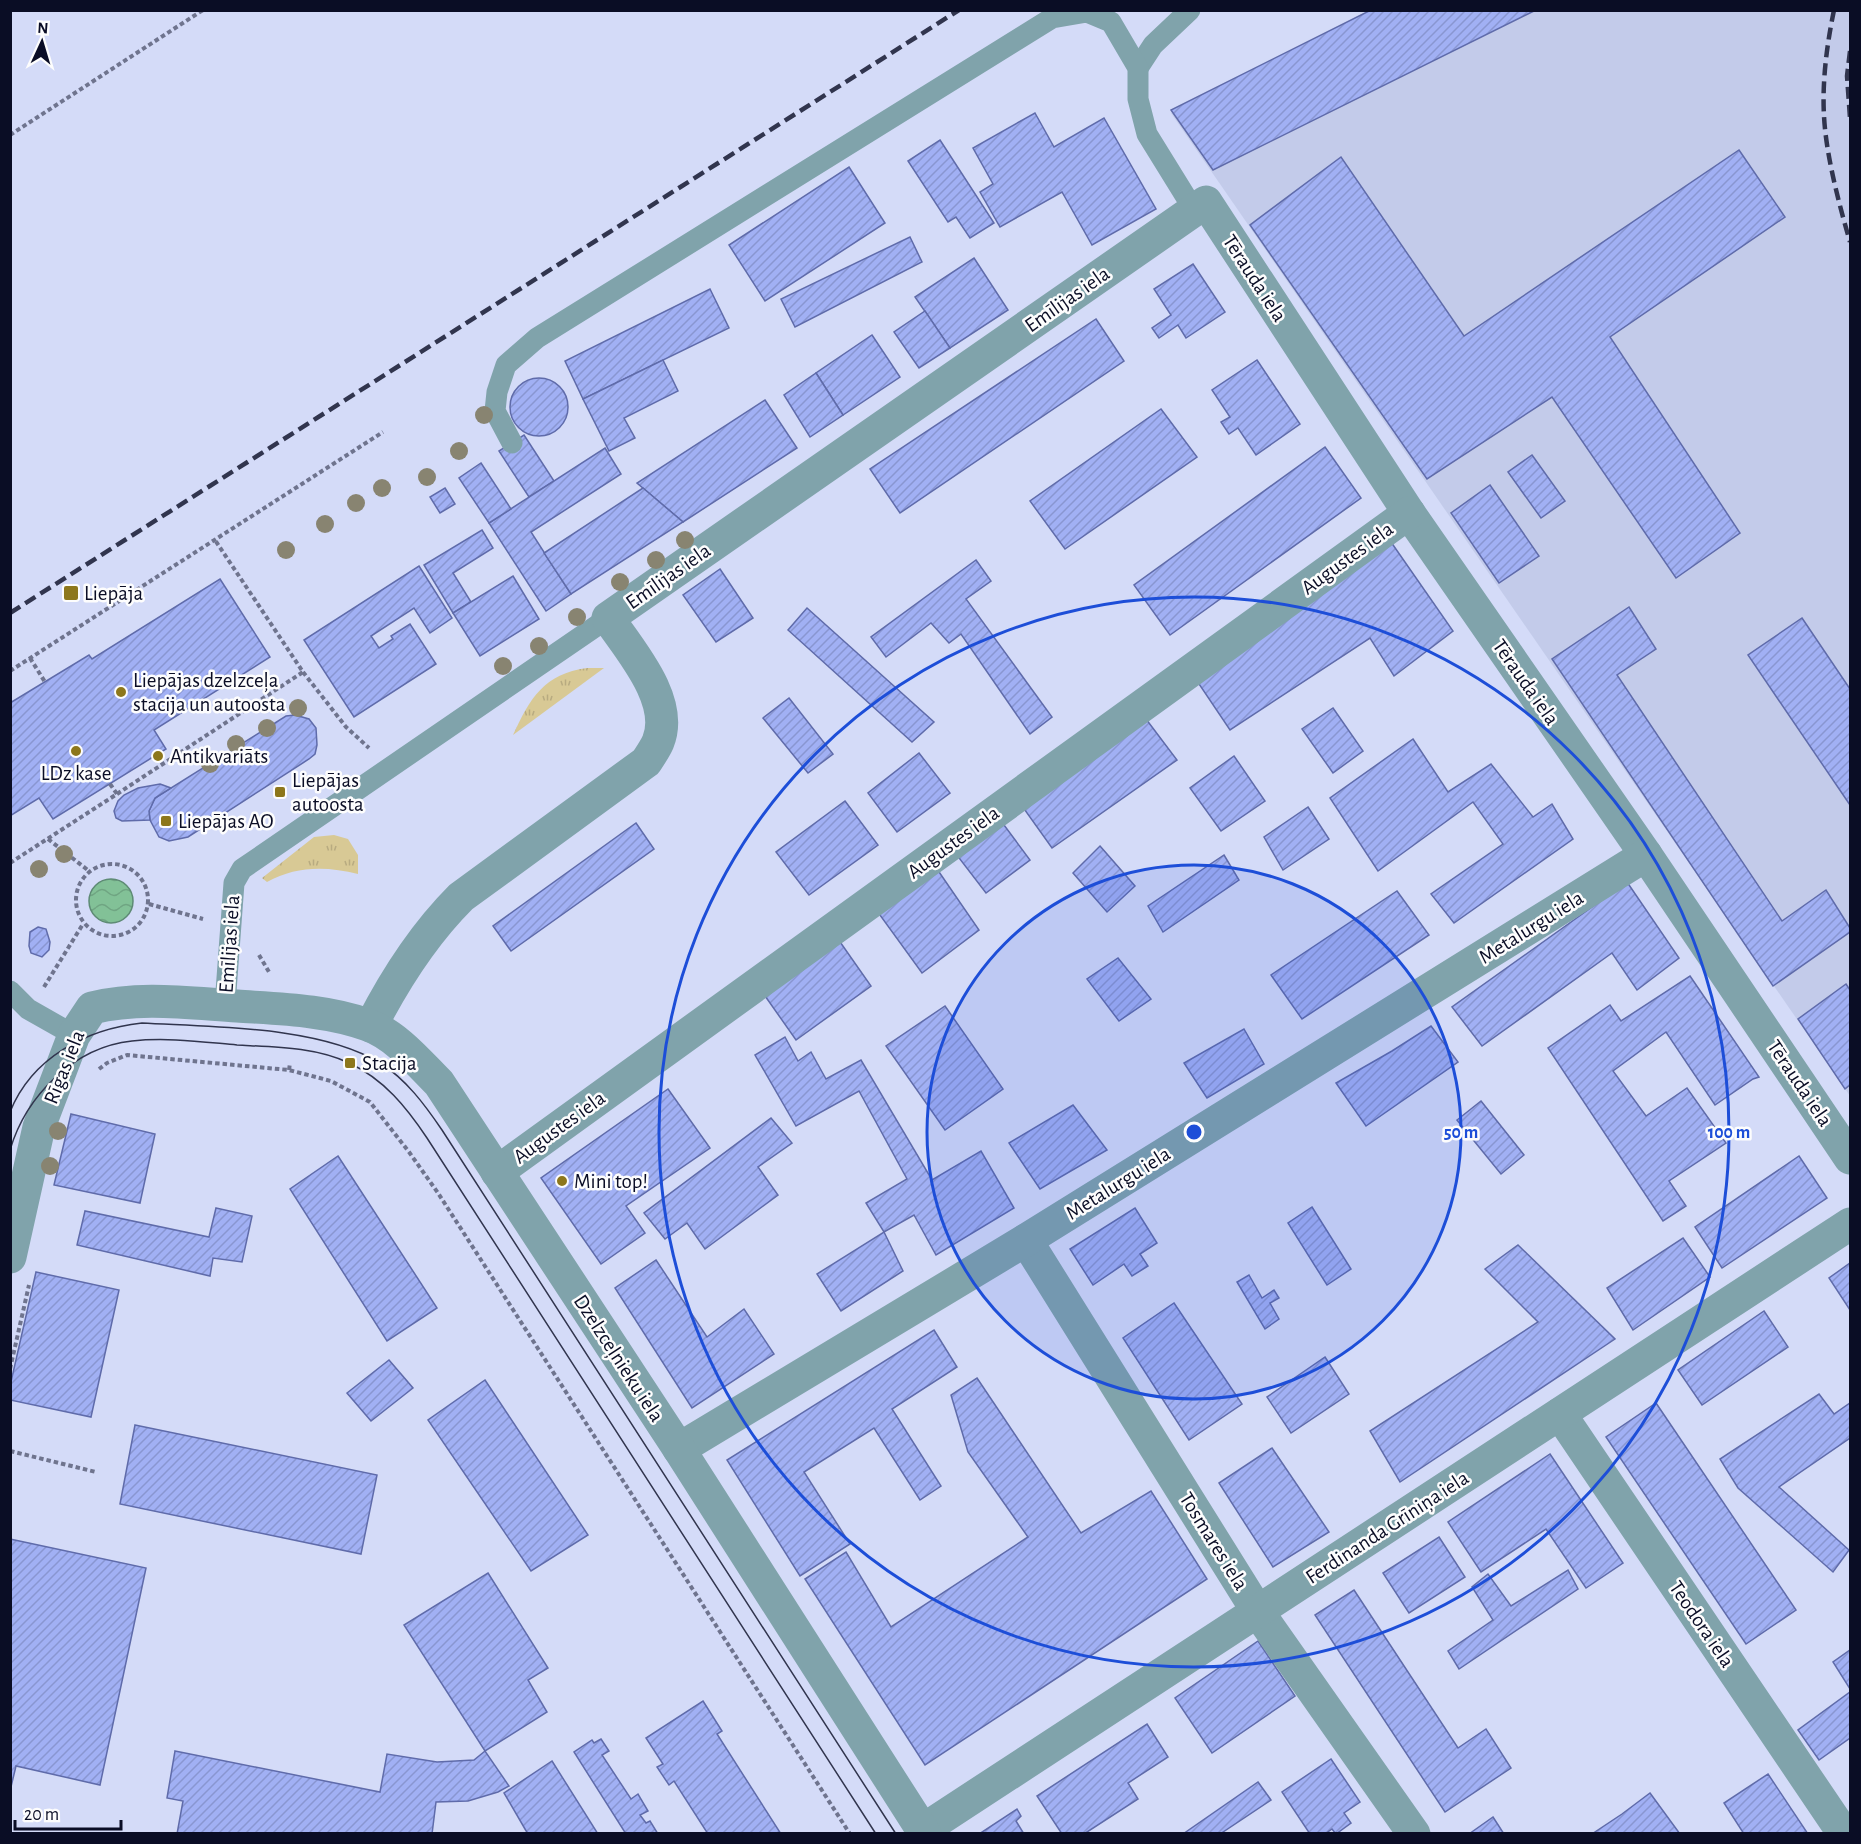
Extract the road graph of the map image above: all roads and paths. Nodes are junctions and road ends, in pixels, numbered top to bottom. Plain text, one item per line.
1 (203, 10) edge
2 (1190, 10) edge
3 (1138, 68) junction
4 (10, 135) edge
5 (1200, 206) junction
6 (382, 432) dead end
7 (512, 443) dead end
8 (1409, 513) junction
9 (215, 540) junction
10 (608, 618) junction
11 (30, 658) junction
12 (10, 671) edge
13 (303, 672) junction
14 (45, 682) dead end
15 (396, 766) junction
16 (110, 784) dead end
17 (117, 794) junction
18 (48, 839) junction
19 (1646, 855) junction
20 (10, 863) edge
21 (89, 872) junction
22 (149, 904) junction
23 (214, 922) dead end
24 (83, 924) junction
25 (257, 951) dead end
26 (273, 974) dead end
27 (10, 991) edge
28 (225, 1005) junction
29 (28, 1009) junction
30 (371, 1026) junction
31 (74, 1035) junction
32 (290, 1063) dead end
33 (98, 1070) dead end
34 (290, 1070) junction
35 (1851, 1158) edge
36 (497, 1172) junction
37 (1851, 1224) edge
38 (1026, 1240) junction
39 (21, 1267) edge
40 (10, 1370) edge
41 (1560, 1414) junction
42 (679, 1449) junction
43 (10, 1451) edge
44 (96, 1472) dead end
45 (1258, 1611) junction
46 (924, 1832) edge
47 (850, 1833) edge
48 (1414, 1833) edge
49 (1844, 1833) edge

1 - 4 path
2 - 3 lane
3 - 5 lane
3 - 7 lane
5 - 8 street, Tērauda iela
5 - 10 street, Emīlijas iela
6 - 9 path
8 - 19 street, Tērauda iela
8 - 36 street, Augustes iela
9 - 11 path
9 - 13 path
10 - 15 lane, Emīlijas iela
10 - 30 street
11 - 12 path
11 - 14 path
13 - 15 path
13 - 17 path
15 - 28 lane, Emīlijas iela
16 - 17 path
17 - 18 path
18 - 20 path
18 - 21 path
19 - 35 street, Tērauda iela
19 - 38 street, Metalurgu iela
21 - 22 path
21 - 24 path
22 - 23 path
22 - 24 path
24 - 29 path
25 - 26 path
27 - 29 lane
28 - 30 street, Dzelzceļnieku iela
28 - 31 street, Rīgas iela
29 - 31 lane
30 - 36 street, Dzelzceļnieku iela
31 - 39 street, Rīgas iela
32 - 34 path
33 - 34 path
34 - 47 path
36 - 42 street, Dzelzceļnieku iela
37 - 41 street, Ferdinanda Grīniņa iela
38 - 42 street, Metalurgu iela
38 - 45 street, Tosmares iela
39 - 40 path
41 - 45 street, Ferdinanda Grīniņa iela
41 - 49 street, Teodora iela
42 - 46 street, Dzelzceļnieku iela
43 - 44 path
45 - 46 street, Ferdinanda Grīniņa iela
45 - 48 street, Tosmares iela

